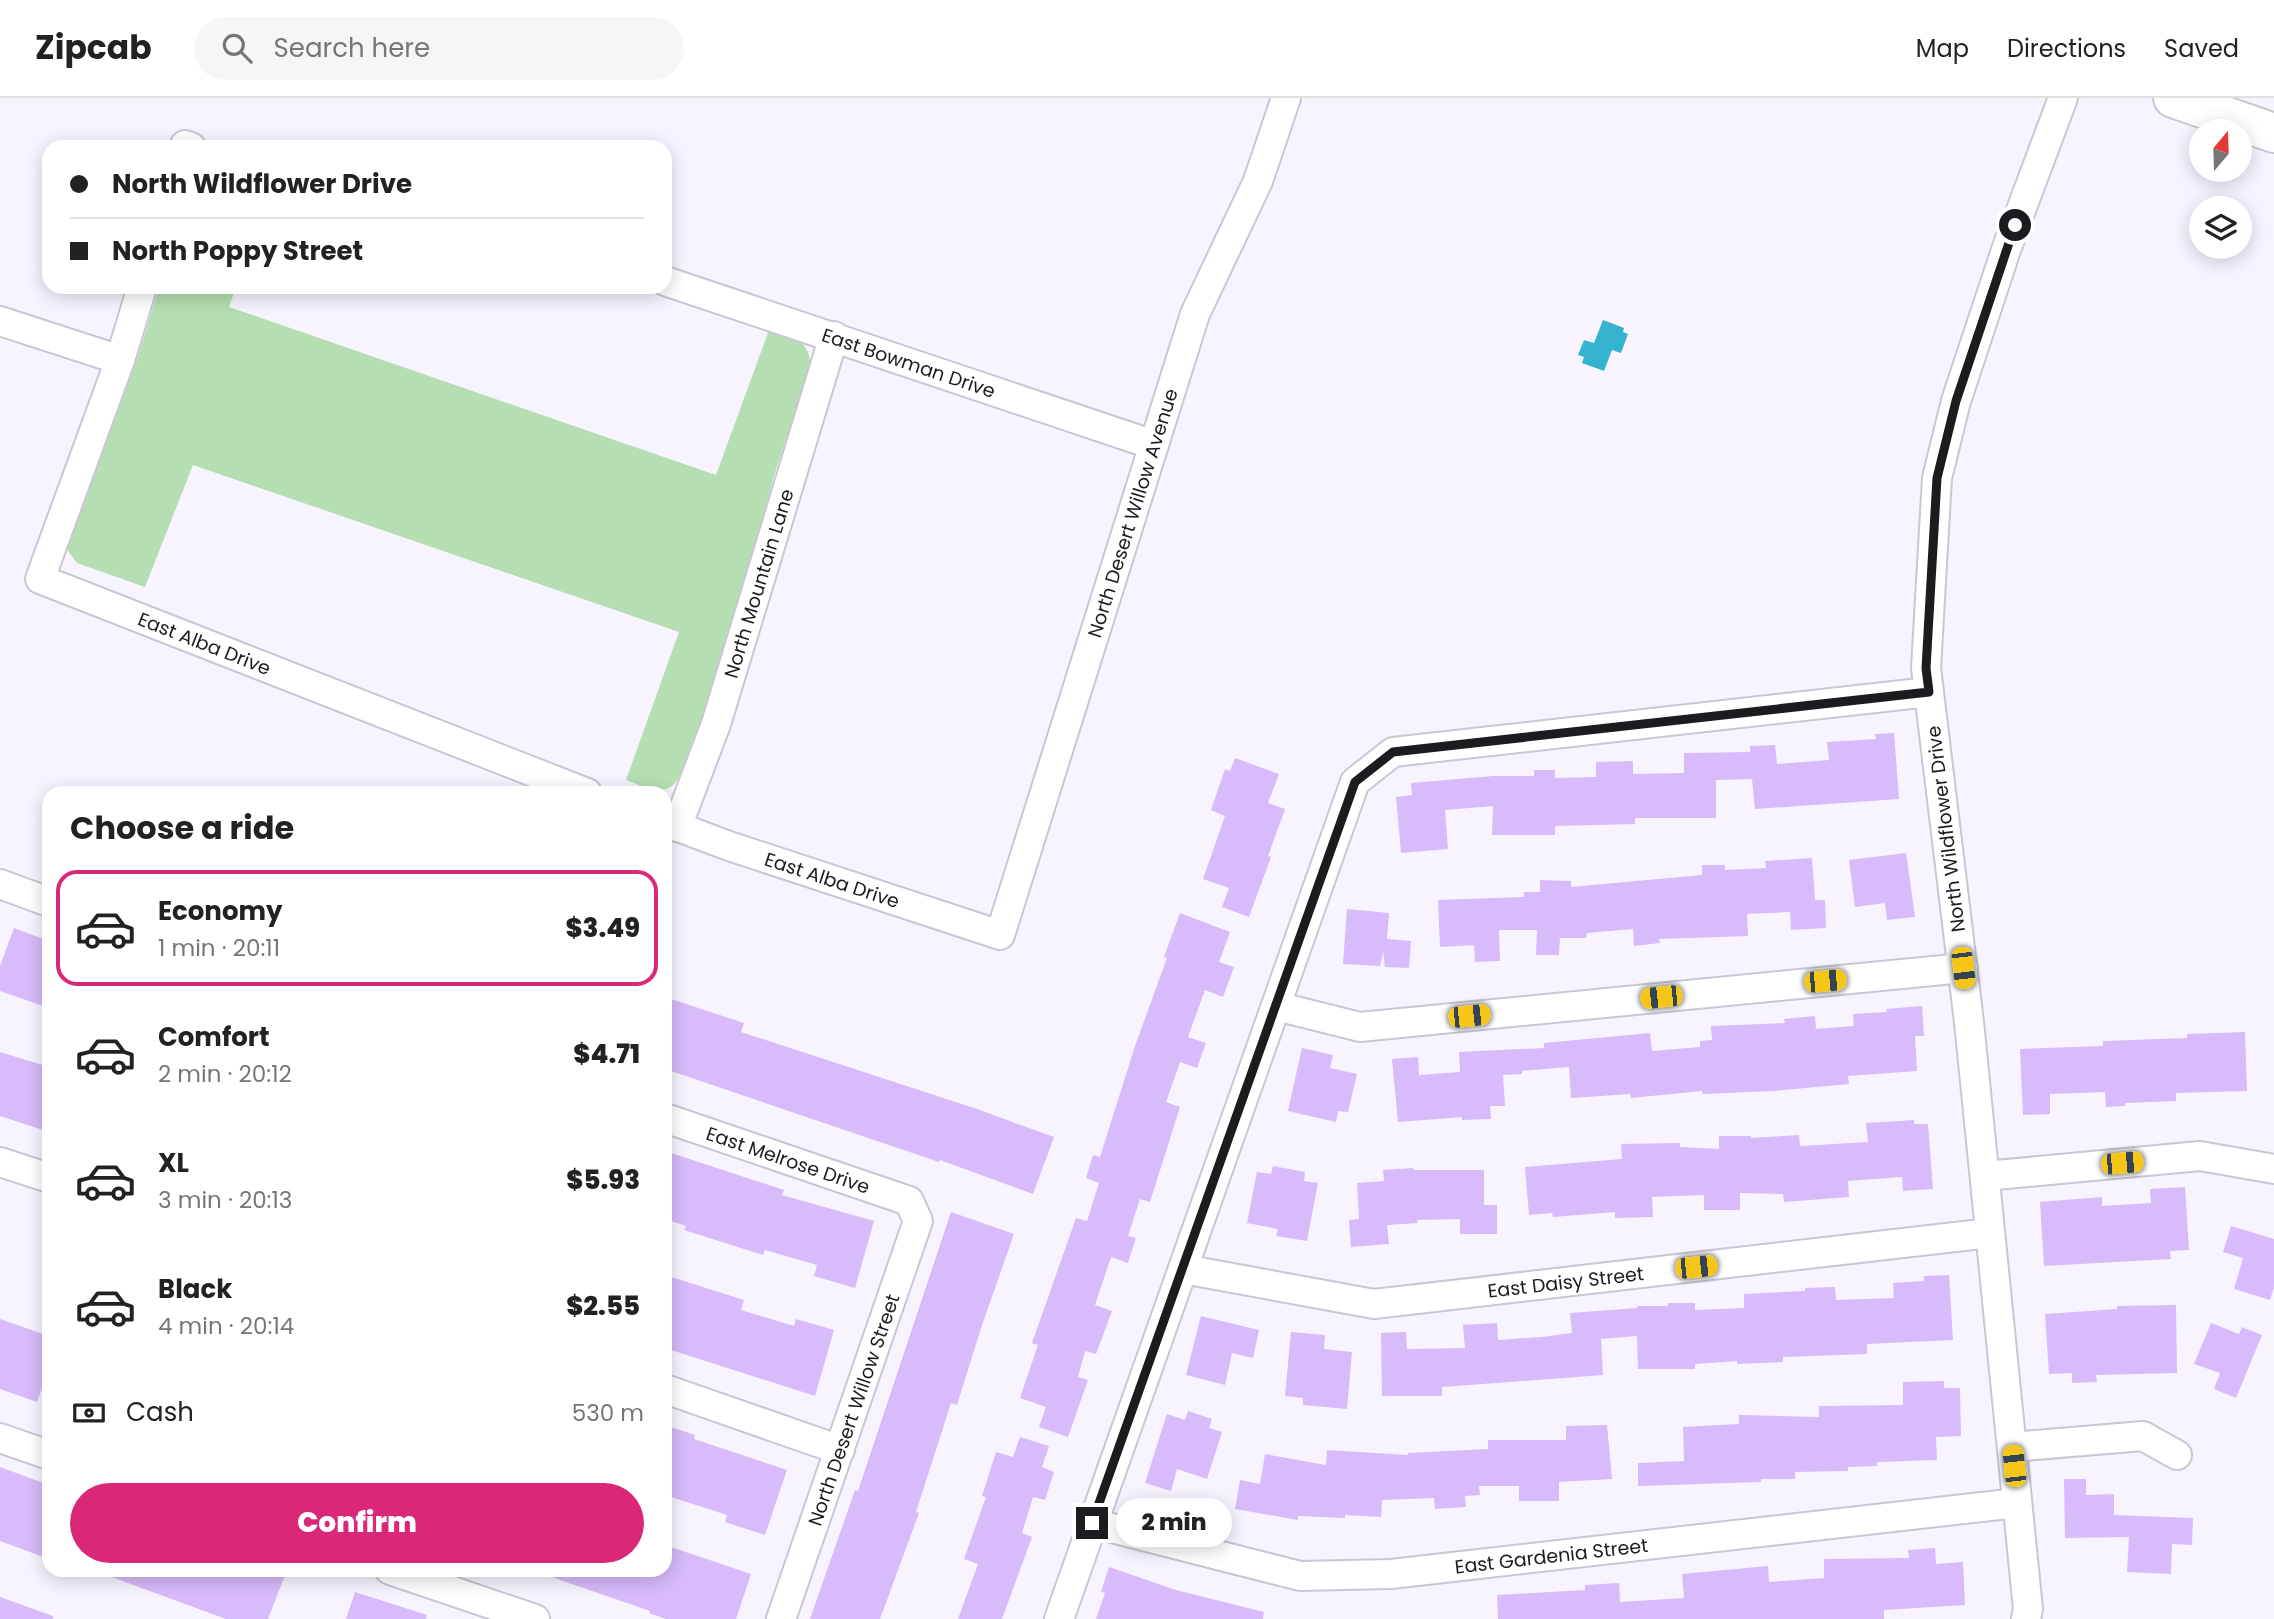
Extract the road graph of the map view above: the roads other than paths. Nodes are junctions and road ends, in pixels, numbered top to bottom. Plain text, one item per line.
1 (1286, 98) edge
2 (2063, 98) edge
3 (2173, 98) edge
4 (2274, 133) edge
5 (672, 283) edge
6 (140, 294) edge
7 (0, 321) edge
8 (834, 336) junction
9 (120, 360) junction
10 (1154, 445) junction
11 (1929, 692) junction
12 (569, 786) edge
13 (672, 822) edge
14 (672, 824) edge
15 (0, 884) edge
16 (42, 899) edge
17 (1000, 935) joint
18 (1963, 968) junction
19 (1276, 1006) junction
20 (672, 1120) edge
21 (0, 1162) edge
22 (2274, 1169) edge
23 (42, 1176) edge
24 (1984, 1176) junction
25 (909, 1201) joint
26 (1990, 1233) junction
27 (1183, 1269) junction
28 (672, 1392) edge
29 (0, 1438) edge
30 (2012, 1447) junction
31 (840, 1450) junction
32 (42, 1453) edge
33 (2177, 1455) dead end
34 (2017, 1503) junction
35 (1092, 1523) junction
36 (411, 1577) edge
37 (535, 1619) edge
38 (781, 1619) edge
39 (1059, 1619) edge
40 (2026, 1619) edge

1 - 10 street, North Desert Willow Avenue
2 - 11 street, North Wildflower Drive
3 - 4 main road
5 - 8 street, East Bowman Drive
6 - 9 street
7 - 9 street
8 - 10 street, East Bowman Drive
8 - 13 street, North Mountain Lane
9 - 12 street, East Alba Drive
10 - 17 street, North Desert Willow Avenue
11 - 18 street, North Wildflower Drive
11 - 19 street
14 - 17 street, East Alba Drive
15 - 16 street
18 - 19 street
18 - 24 street, North Wildflower Drive
19 - 27 street
20 - 25 street, East Melrose Drive
21 - 23 street
22 - 24 street
24 - 26 street, North Wildflower Drive
25 - 31 street, North Desert Willow Street
26 - 27 street, East Daisy Street
26 - 30 street, North Wildflower Drive
27 - 35 street
28 - 31 street
29 - 32 street
30 - 33 street
30 - 34 street, North Wildflower Drive
31 - 38 street, North Desert Willow Street
34 - 35 street, East Gardenia Street
34 - 40 street, North Wildflower Drive
35 - 39 street
36 - 37 street

